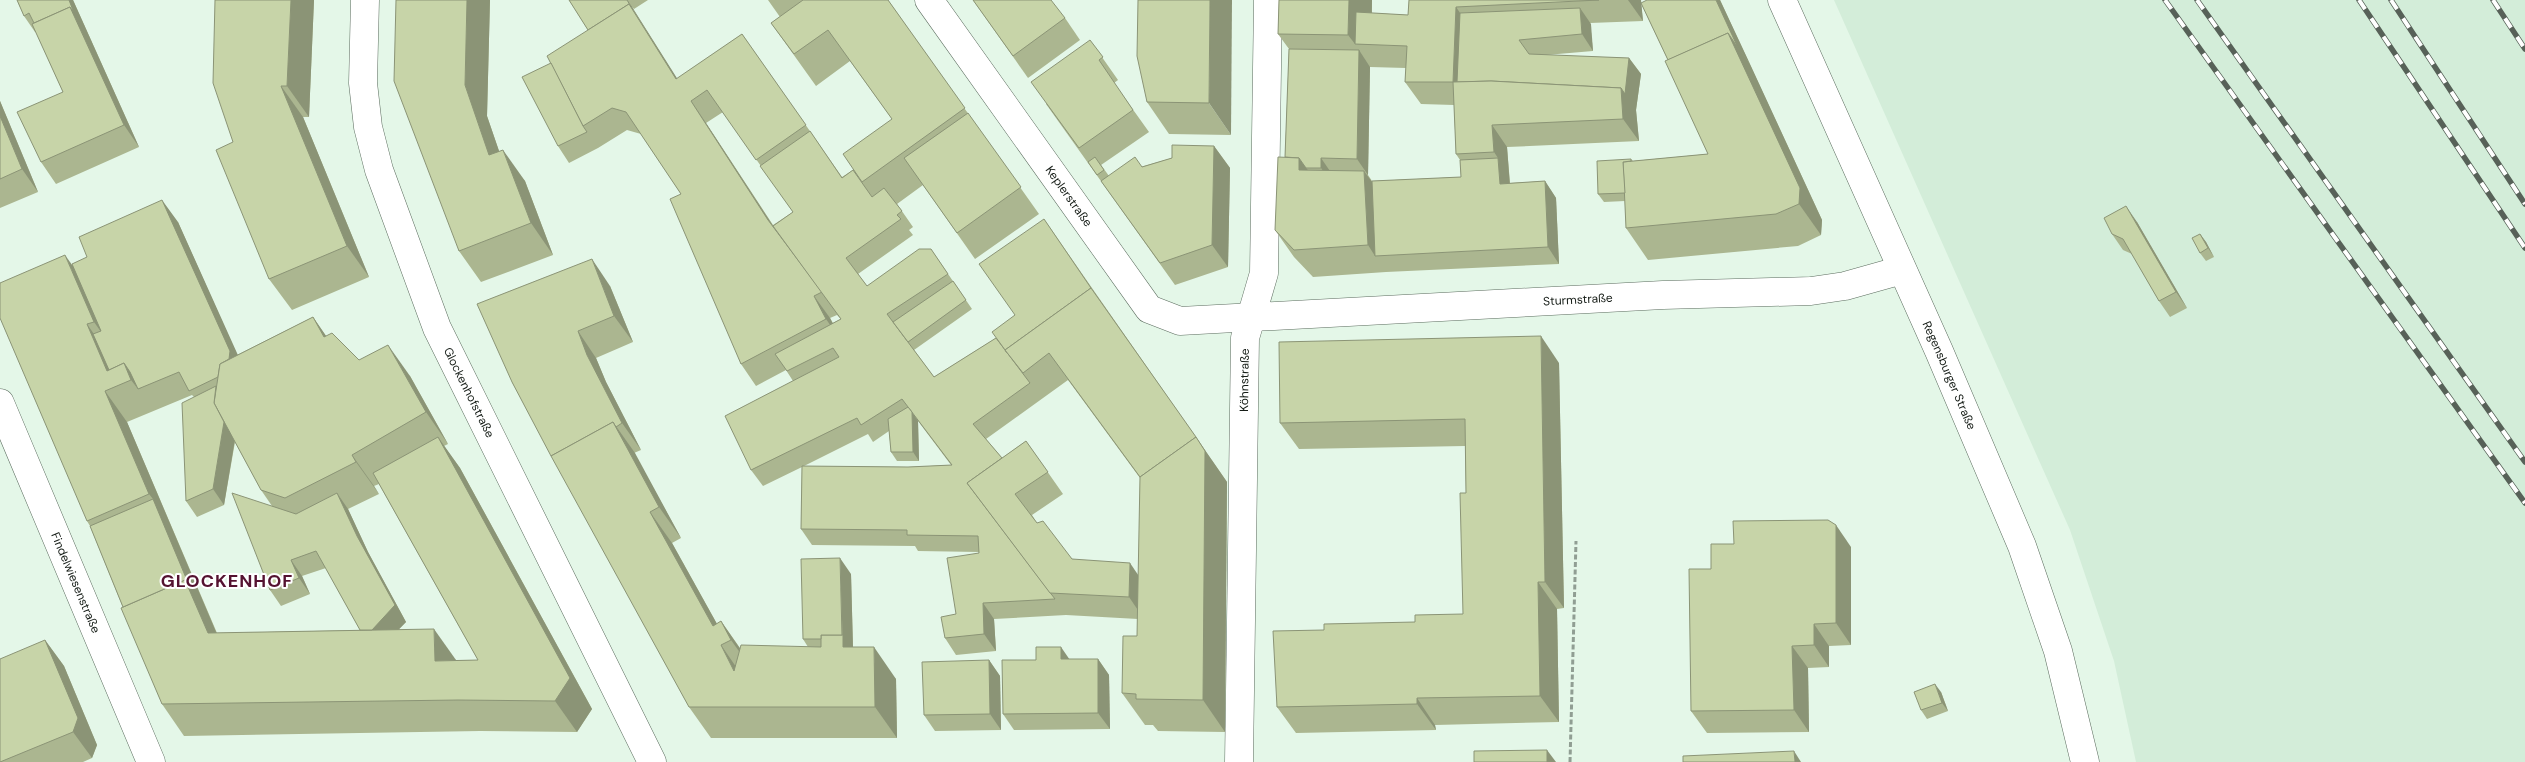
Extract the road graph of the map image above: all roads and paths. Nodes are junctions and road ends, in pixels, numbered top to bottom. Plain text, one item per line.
1 (365, 0) edge
2 (929, 0) edge
3 (1268, 0) edge
4 (1782, 0) edge
5 (1902, 270) junction
6 (1251, 318) junction
7 (0, 403) edge
8 (1576, 541) dead end
9 (151, 762) edge
10 (652, 762) edge
11 (1239, 762) edge
12 (1570, 762) edge
13 (2084, 762) edge

1 - 10 street, Glockenhofstraße
2 - 6 street, Keplerstraße
3 - 6 street, Köhnstraße
4 - 5 street, Regensburger Straße
5 - 6 street, Sturmstraße
5 - 13 street, Regensburger Straße
6 - 11 street, Köhnstraße
7 - 9 street, Findelwiesenstraße
8 - 12 path

